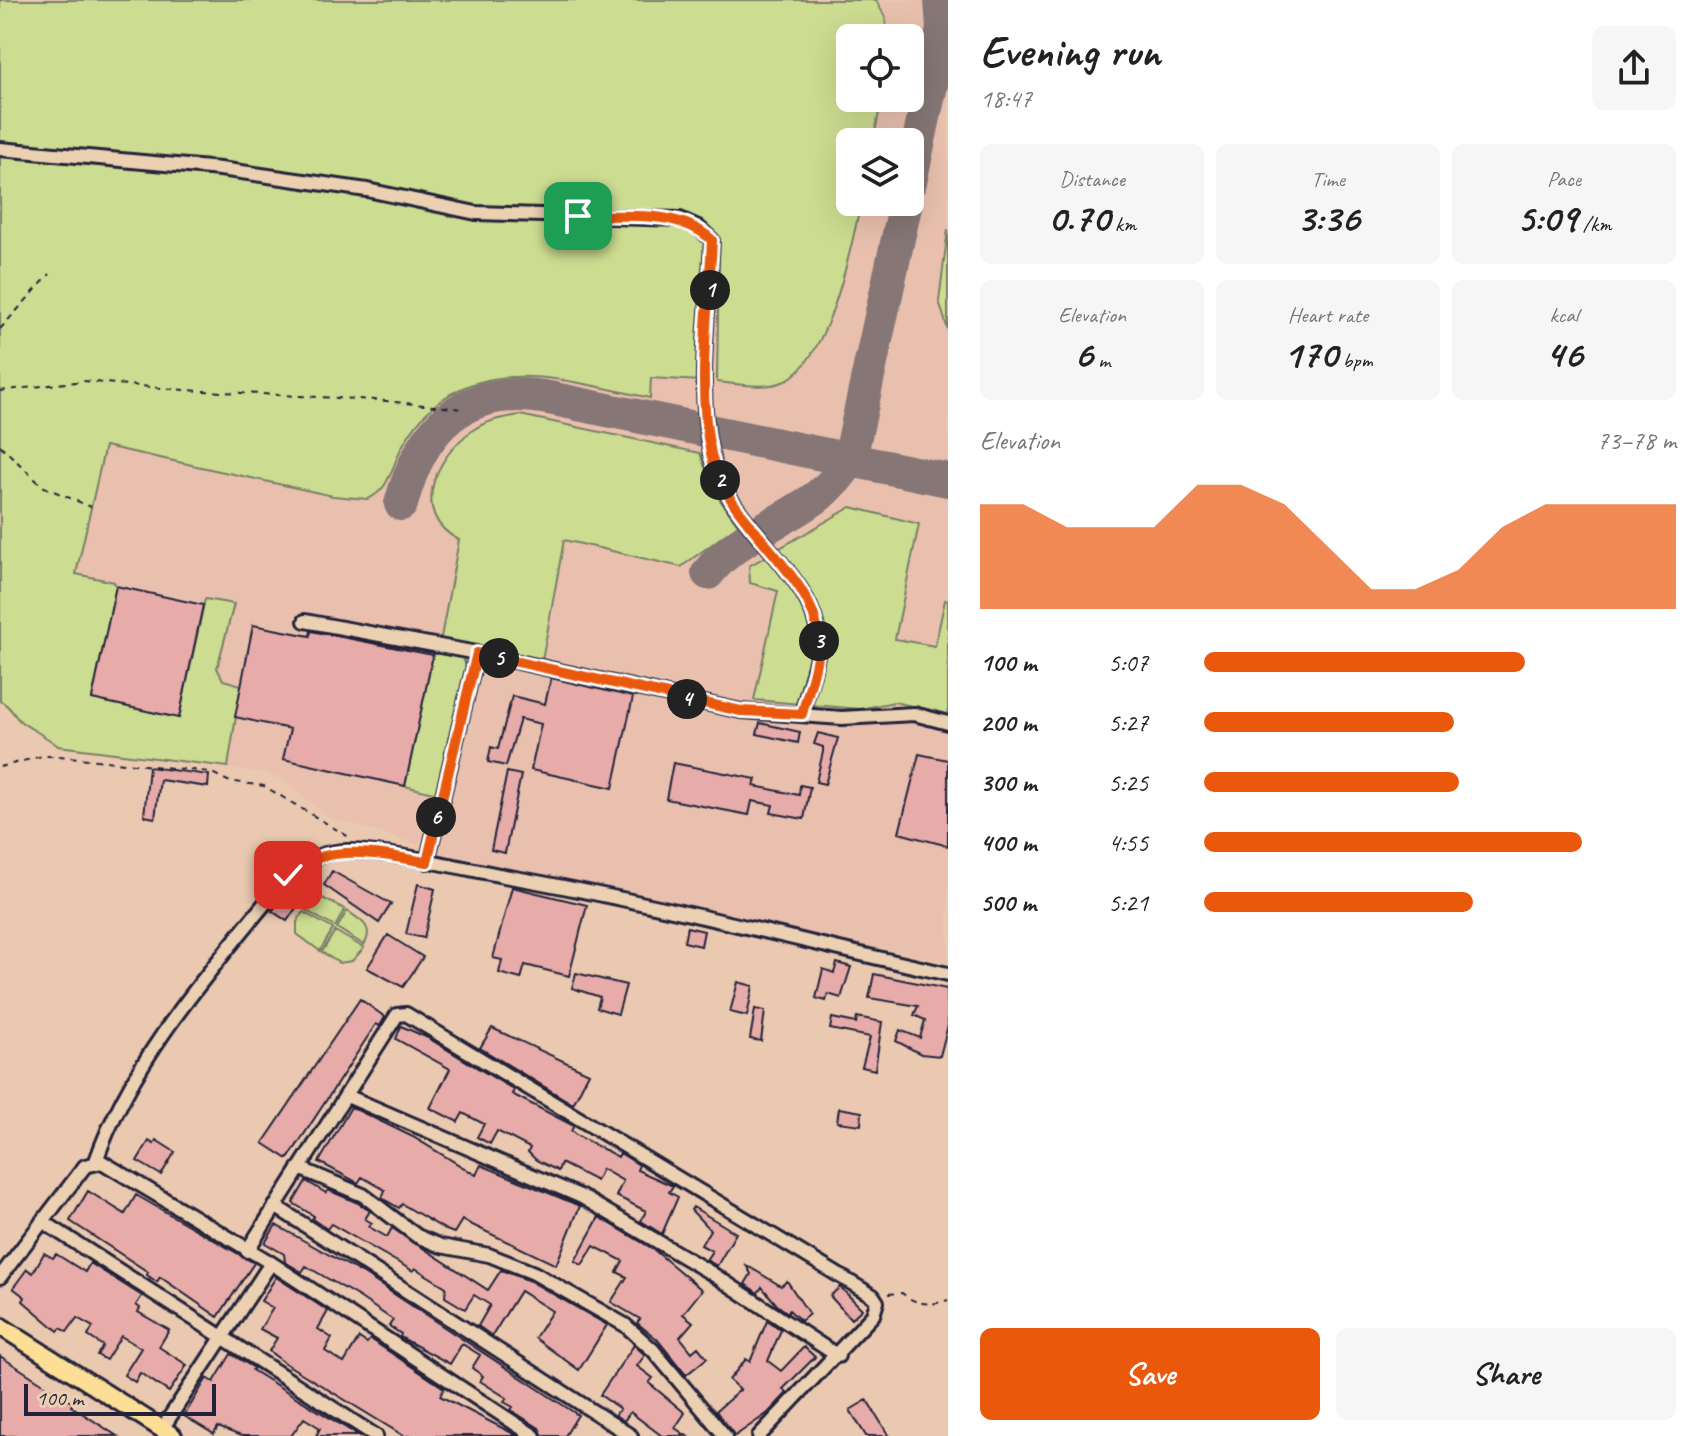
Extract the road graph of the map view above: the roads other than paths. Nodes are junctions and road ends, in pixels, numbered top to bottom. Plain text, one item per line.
1 (0, 149) edge
2 (305, 621) dead end
3 (477, 653) junction
4 (802, 714) junction
5 (948, 723) edge
6 (427, 862) junction
7 (948, 974) edge
8 (347, 1096) junction
9 (96, 1161) junction
10 (299, 1168) junction
11 (275, 1206) junction
12 (42, 1221) junction
13 (247, 1251) junction
14 (271, 1263) junction
15 (0, 1277) edge
16 (0, 1326) edge
17 (220, 1338) junction
18 (838, 1356) junction
19 (167, 1432) edge
20 (376, 1436) edge
21 (534, 1436) edge
22 (631, 1436) edge
23 (725, 1436) edge
24 (759, 1436) edge

1 - 4 street
2 - 3 street
3 - 4 street
3 - 6 street
4 - 5 street
6 - 7 street
6 - 9 street
8 - 10 street
8 - 18 street
8 - 18 street
9 - 12 street
9 - 13 street
10 - 11 street
10 - 23 street
11 - 13 street
11 - 22 street
12 - 15 street
12 - 17 street
13 - 14 street
14 - 17 street
14 - 21 street
16 - 19 main road
17 - 19 street
17 - 20 street
18 - 24 street

